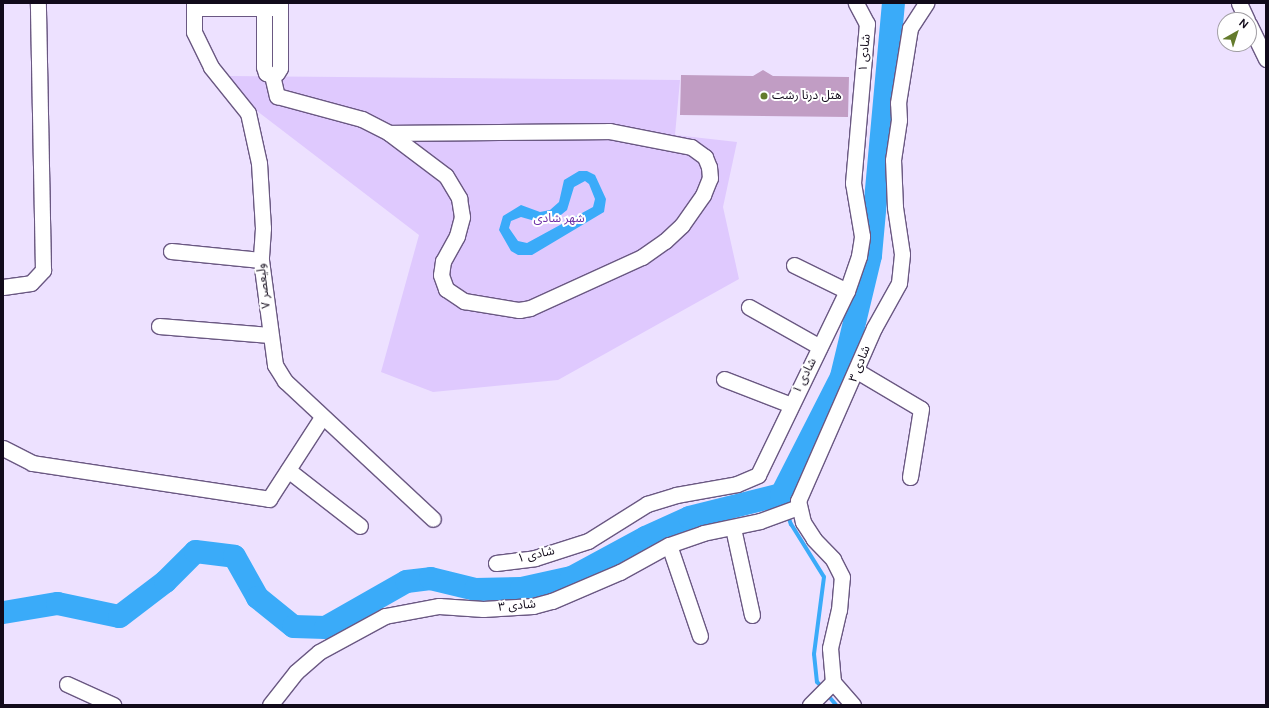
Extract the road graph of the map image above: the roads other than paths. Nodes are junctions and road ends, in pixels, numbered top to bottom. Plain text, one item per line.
1 (38, 3) edge
2 (856, 3) edge
3 (926, 3) edge
4 (264, 5) edge
5 (280, 5) edge
6 (194, 6) edge
7 (1257, 38) edge
8 (1265, 53) edge
9 (272, 75) junction
10 (389, 133) junction
11 (171, 251) dead end
12 (261, 260) junction
13 (794, 265) dead end
14 (3, 287) edge
15 (847, 291) junction
16 (749, 307) dead end
17 (159, 326) dead end
18 (270, 336) junction
19 (820, 347) junction
20 (857, 371) junction
21 (724, 379) dead end
22 (791, 405) junction
23 (322, 417) junction
24 (3, 448) edge
25 (288, 470) junction
26 (910, 477) dead end
27 (798, 507) junction
28 (433, 519) dead end
29 (360, 526) dead end
30 (733, 528) junction
31 (669, 545) junction
32 (496, 563) dead end
33 (752, 615) dead end
34 (700, 636) dead end
35 (833, 682) junction
36 (67, 684) dead end
37 (814, 703) edge
38 (113, 705) edge
39 (270, 705) edge
40 (853, 705) edge

1 - 14 street
2 - 15 street, شادی ۱
3 - 20 street, شادی ۳
4 - 5 street
4 - 6 street
4 - 9 street
5 - 9 street
6 - 12 street, ولیعصر ۷
7 - 8 street
9 - 10 street
10 - 10 street
11 - 12 street
12 - 18 street, ولیعصر ۷
13 - 15 street
15 - 19 street, شادی ۱
16 - 19 street
17 - 18 street
18 - 23 street, ولیعصر ۷
19 - 22 street, شادی ۱
20 - 26 street
20 - 27 street, شادی ۳
21 - 22 street
22 - 32 street, شادی ۱
23 - 25 street
23 - 28 street, ولیعصر ۷
24 - 25 street
25 - 29 street
27 - 30 street, شادی ۳
27 - 35 street
30 - 31 street, شادی ۳
30 - 33 street
31 - 34 street
31 - 39 street, شادی ۳
35 - 37 street
35 - 40 street
36 - 38 street

